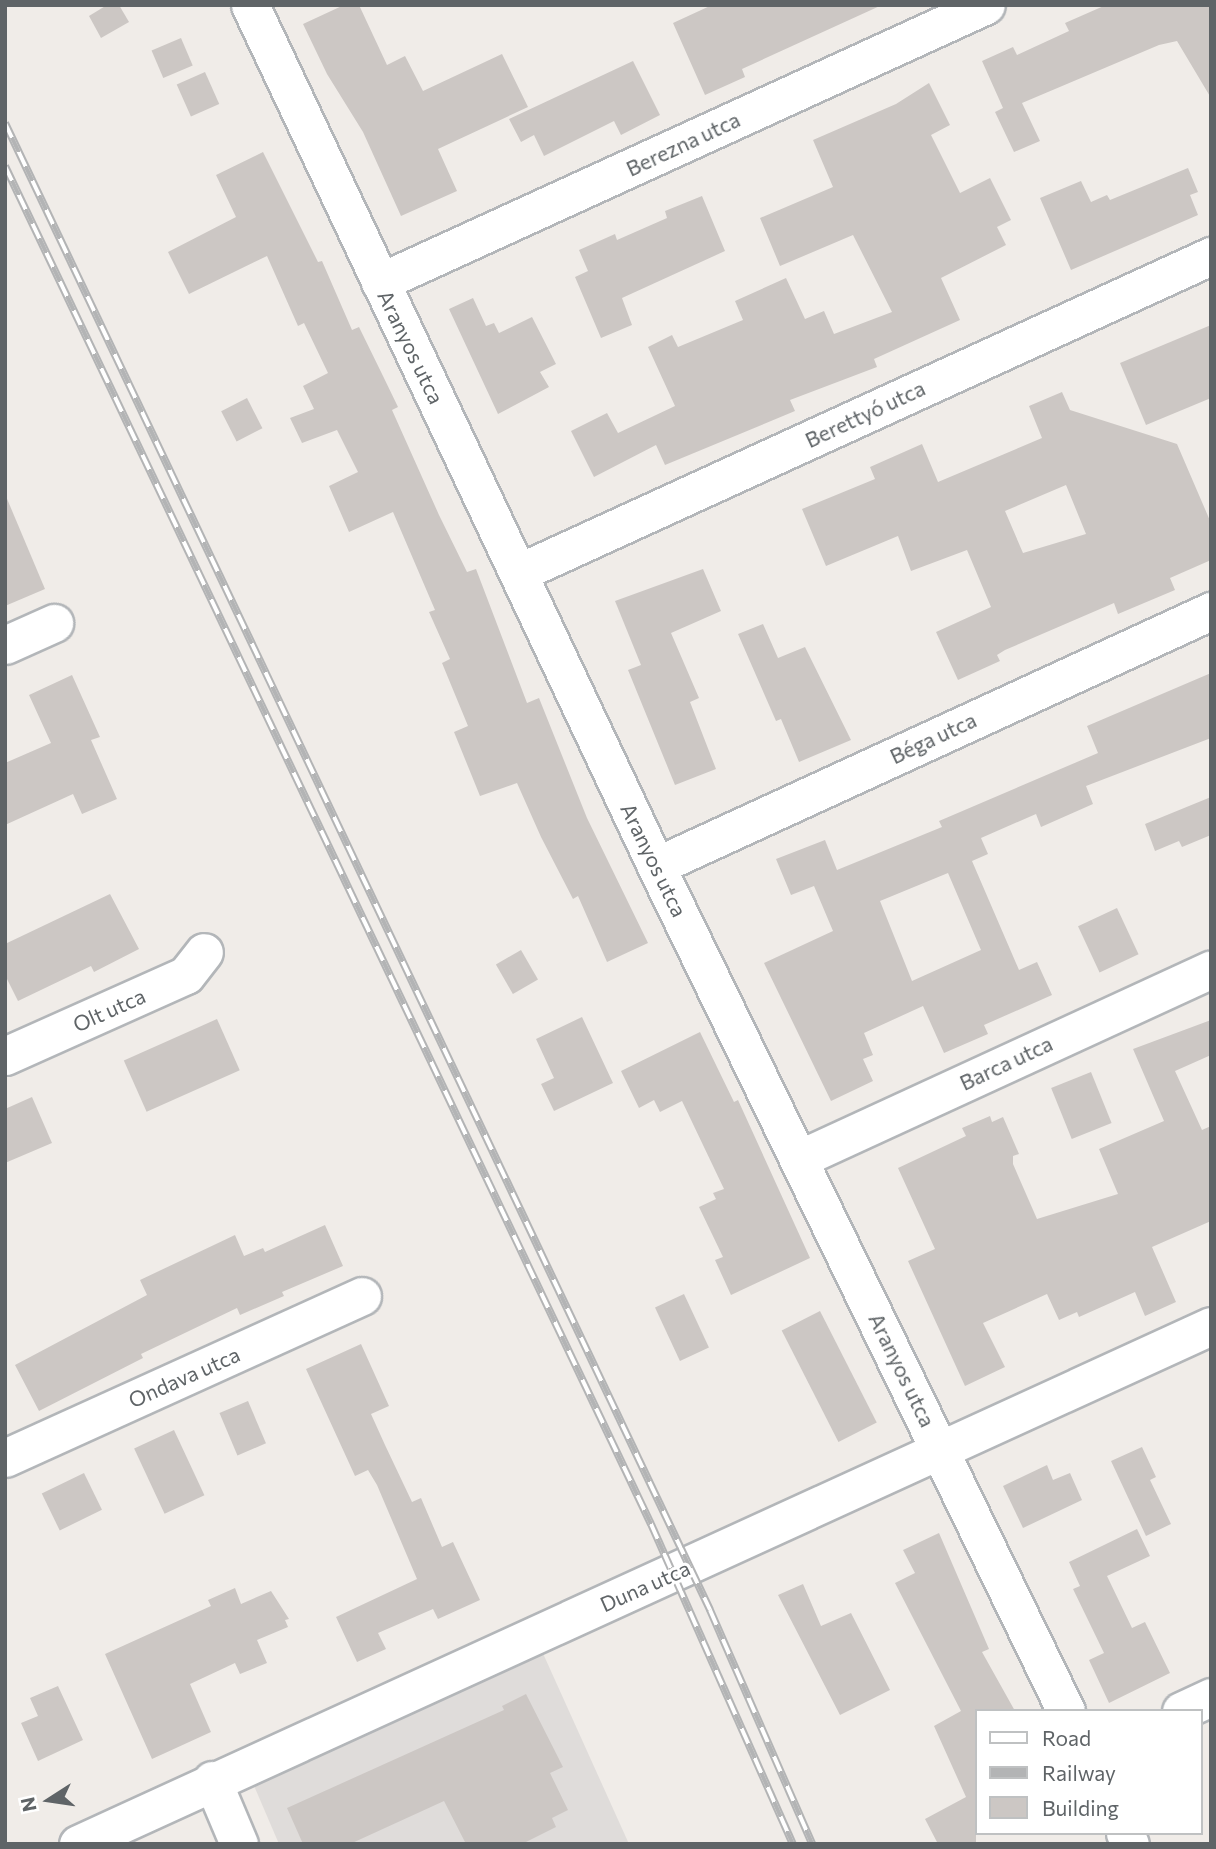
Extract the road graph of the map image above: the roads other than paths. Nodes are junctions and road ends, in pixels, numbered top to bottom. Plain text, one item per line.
1 (250, 5) edge
2 (986, 5) edge
3 (1211, 256) edge
4 (380, 282) junction
5 (520, 572) junction
6 (1211, 611) edge
7 (54, 623) dead end
8 (5, 645) edge
9 (656, 866) junction
10 (204, 952) dead end
11 (1211, 969) edge
12 (5, 1056) edge
13 (801, 1158) junction
14 (362, 1296) dead end
15 (1211, 1326) edge
16 (941, 1450) junction
17 (5, 1458) edge
18 (1211, 1697) edge
19 (1065, 1709) edge
20 (1185, 1709) edge
21 (212, 1780) junction
22 (78, 1844) edge
23 (239, 1844) edge

1 - 4 street, Aranyos utca
2 - 4 street, Berezna utca
3 - 5 street, Berettyó utca
4 - 5 street, Aranyos utca
5 - 9 street, Aranyos utca
6 - 9 street, Béga utca
7 - 8 street
9 - 13 street, Aranyos utca
10 - 12 street, Olt utca
11 - 13 street, Barca utca
13 - 16 street, Aranyos utca
14 - 17 street, Ondava utca
15 - 16 street, Duna utca
16 - 19 street, Aranyos utca
16 - 21 street, Duna utca
18 - 20 street
21 - 22 street, Duna utca
21 - 23 street

